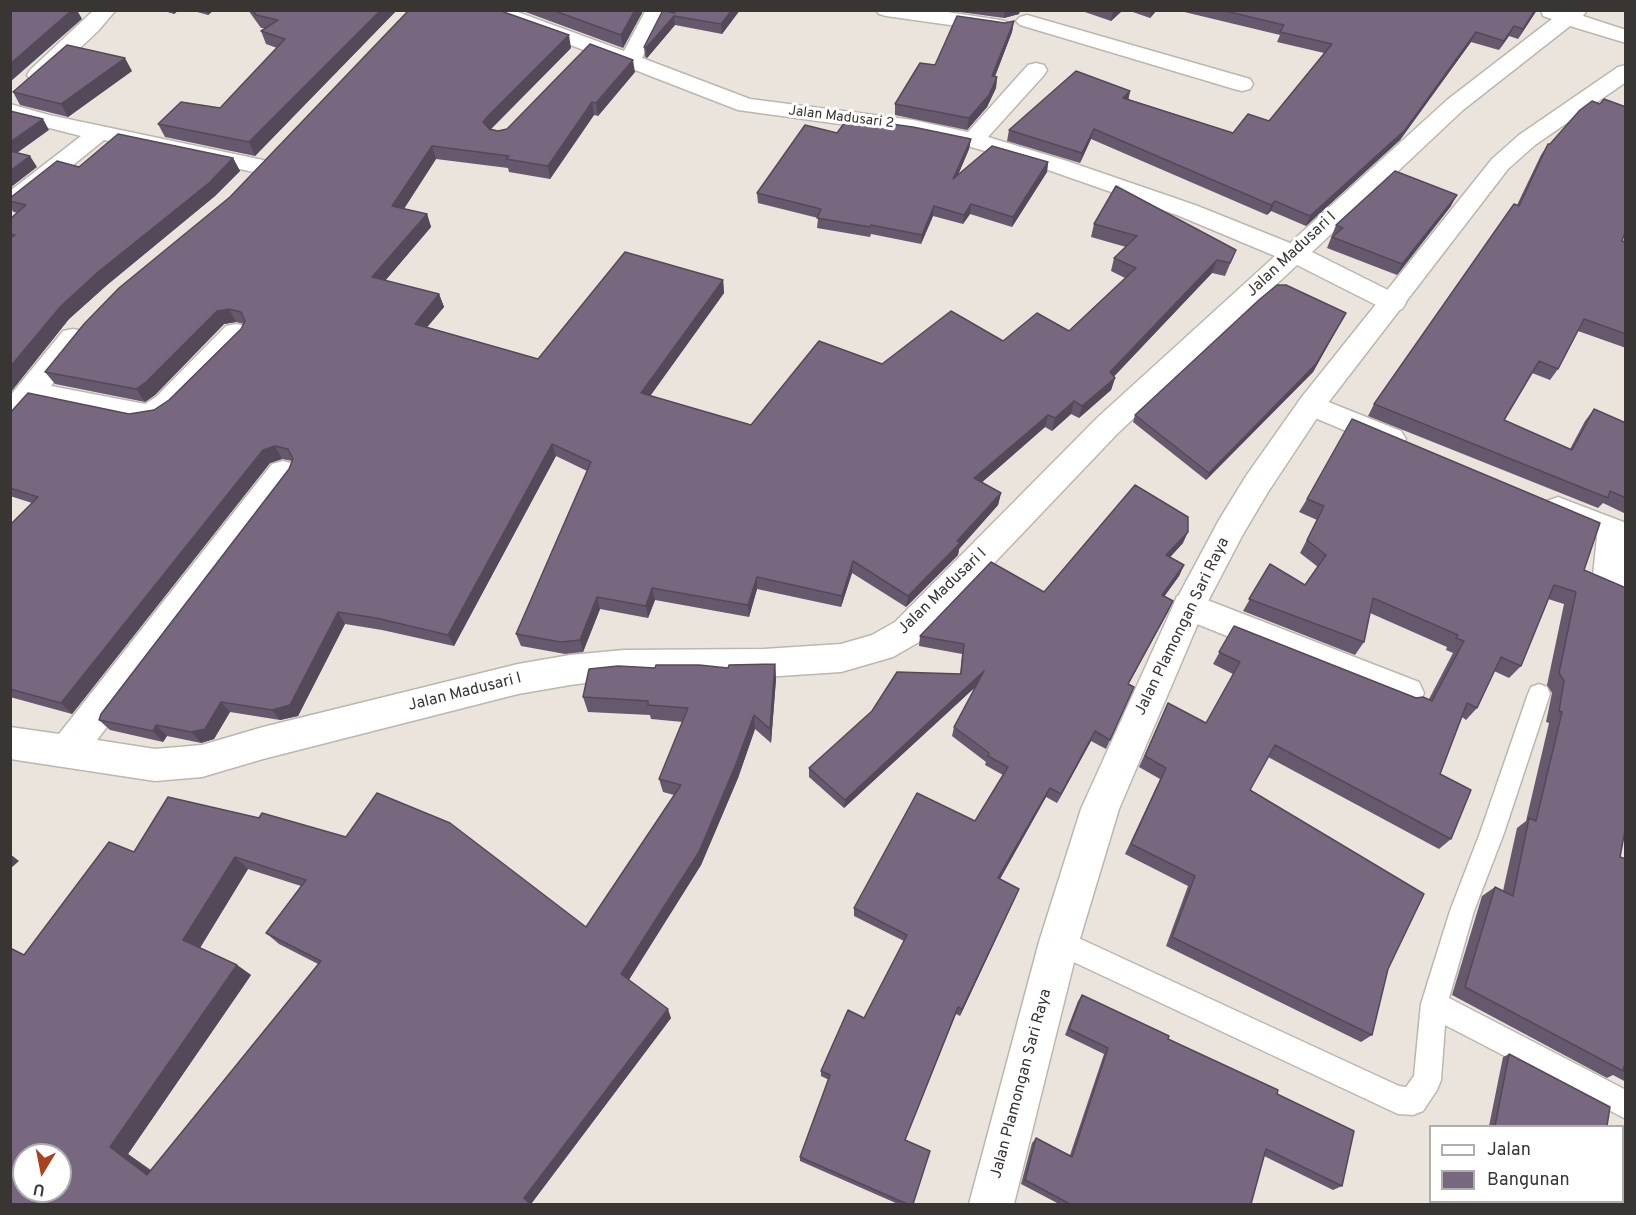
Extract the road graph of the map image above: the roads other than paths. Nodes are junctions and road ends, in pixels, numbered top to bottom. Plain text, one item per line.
1 (106, 10) edge
2 (489, 10) edge
3 (657, 10) edge
4 (886, 10) edge
5 (1564, 13) edge
6 (1032, 16) edge
7 (1626, 37) edge
8 (630, 60) junction
9 (1036, 70) dead end
10 (1626, 72) edge
11 (1242, 84) dead end
12 (10, 97) edge
13 (10, 111) edge
14 (99, 133) junction
15 (973, 140) junction
16 (241, 189) edge
17 (10, 204) edge
18 (1292, 255) junction
19 (1393, 303) junction
20 (88, 321) edge
21 (236, 333) edge
22 (32, 392) junction
23 (1311, 405) junction
24 (10, 417) edge
25 (1419, 451) edge
26 (283, 472) edge
27 (1538, 500) edge
28 (1619, 534) edge
29 (1626, 585) edge
30 (1189, 606) junction
31 (1407, 693) edge
32 (1539, 694) dead end
33 (10, 743) edge
34 (66, 753) junction
35 (1059, 942) junction
36 (1434, 1004) junction
37 (1626, 1105) edge
38 (991, 1204) edge

1 - 12 street
2 - 8 street, Jalan Madusari 2
3 - 8 street
4 - 6 street
5 - 7 street
5 - 18 street, Jalan Madusari I
6 - 11 street
8 - 15 street, Jalan Madusari 2
9 - 15 street
10 - 19 street, Jalan Plamongan Sari Raya
13 - 14 street
14 - 16 street
14 - 17 street
15 - 18 street, Jalan Madusari 2
18 - 19 street, Jalan Madusari 2
18 - 34 street, Jalan Madusari I
19 - 23 street, Jalan Plamongan Sari Raya
20 - 22 street
21 - 22 street
22 - 24 street
23 - 25 street
23 - 30 street, Jalan Plamongan Sari Raya
26 - 34 street
27 - 28 street
28 - 29 street
30 - 31 street
30 - 35 street, Jalan Plamongan Sari Raya
32 - 36 lane
33 - 34 street, Jalan Madusari I
35 - 36 lane
35 - 38 street, Jalan Plamongan Sari Raya
36 - 37 lane

